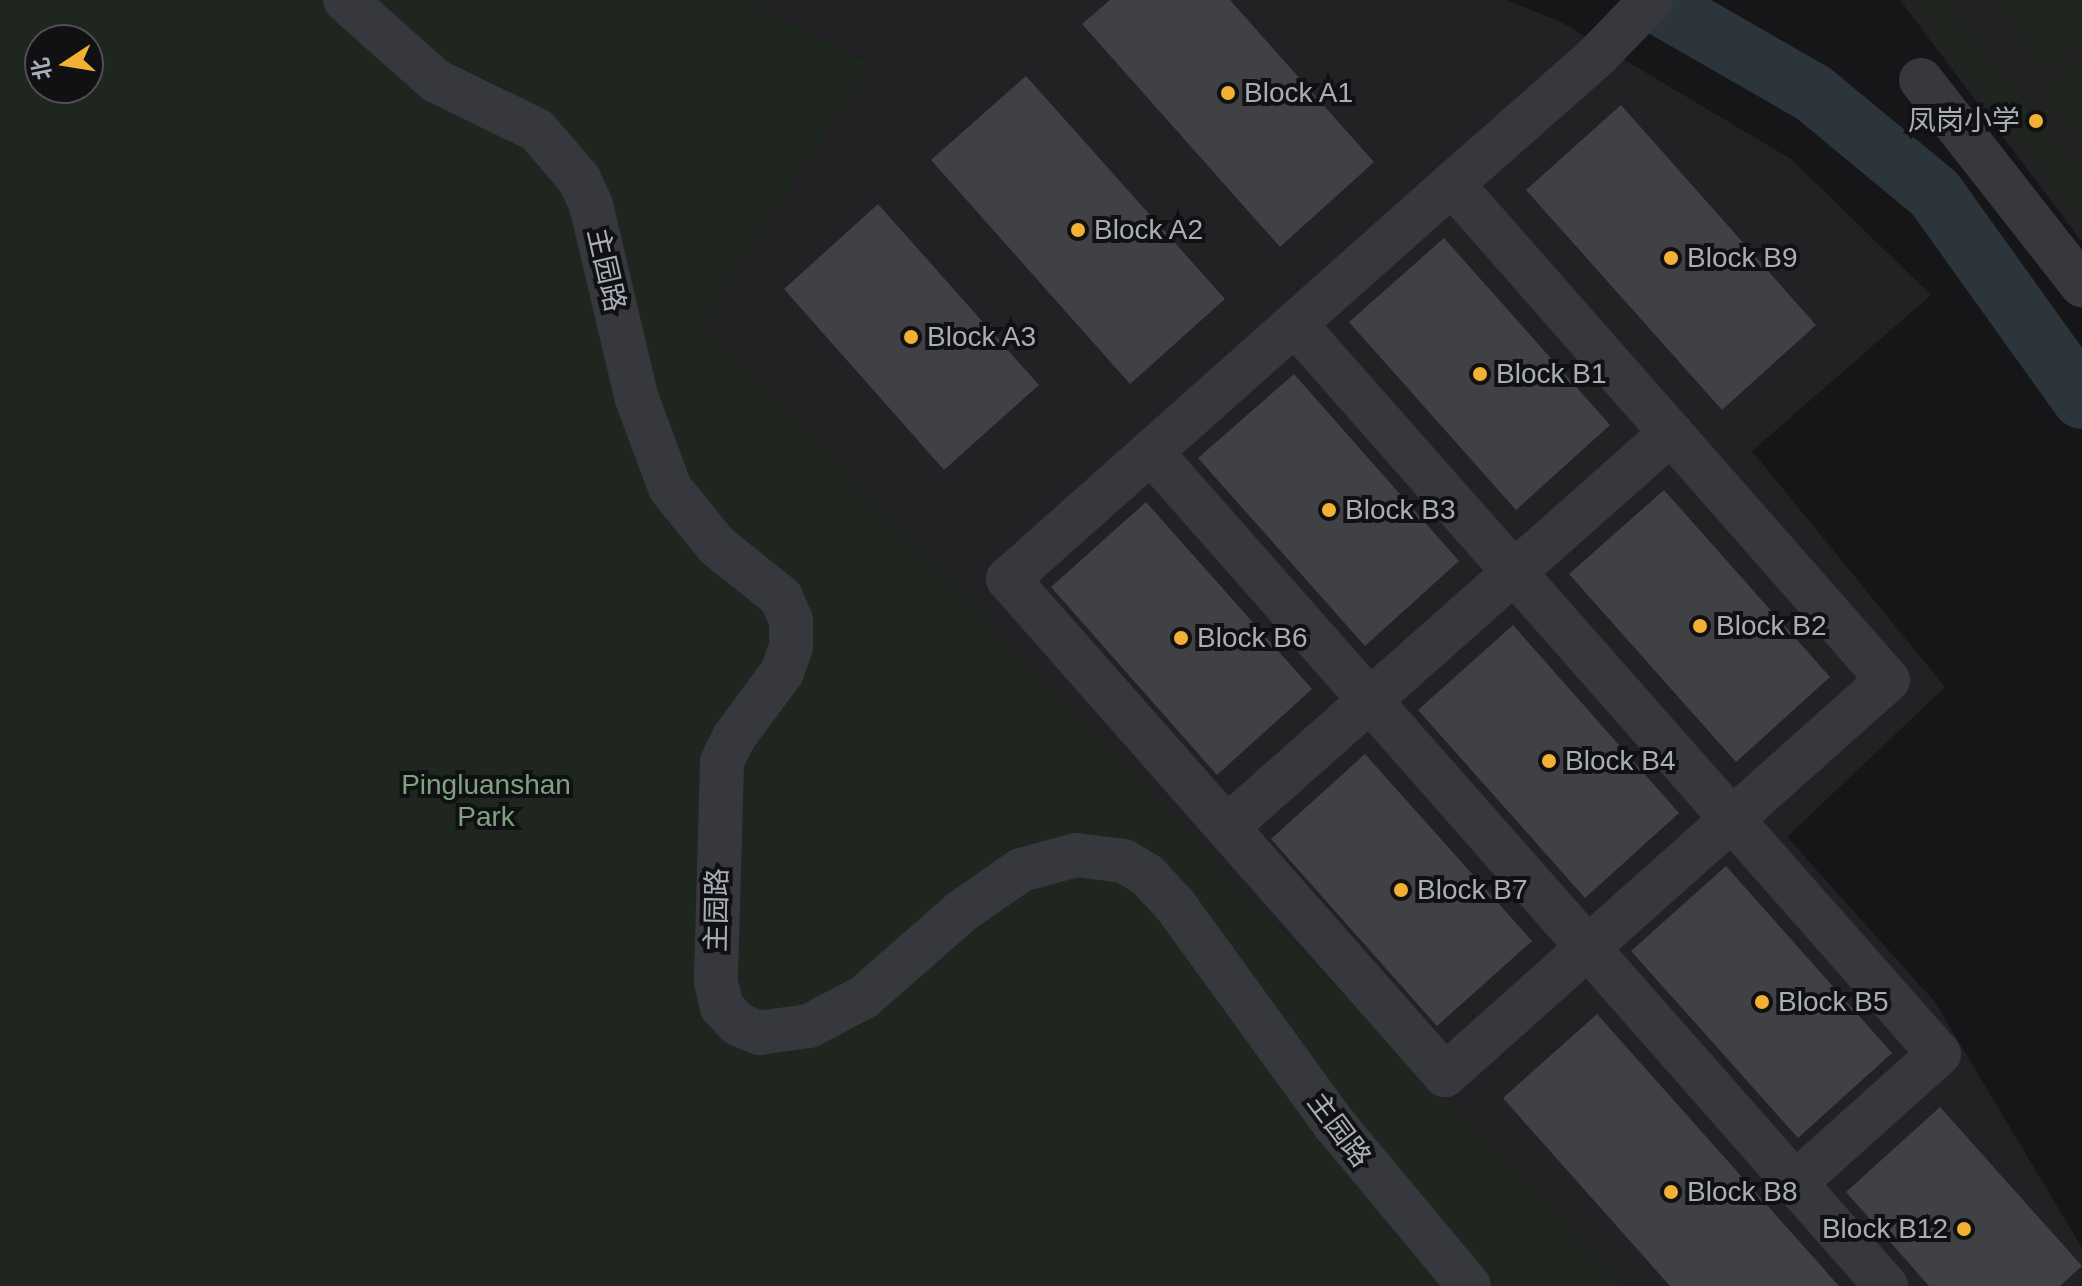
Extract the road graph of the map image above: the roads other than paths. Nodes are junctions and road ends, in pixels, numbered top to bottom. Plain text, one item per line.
1 (345, 0) edge
2 (1651, 0) edge
3 (1921, 80) dead end
4 (1452, 184) junction
5 (2082, 285) edge
6 (1295, 324) junction
7 (1671, 433) junction
8 (1151, 452) junction
9 (1514, 572) junction
10 (1370, 700) junction
11 (1732, 819) junction
12 (1227, 827) junction
13 (1587, 947) junction
14 (1795, 1183) junction
15 (1469, 1286) edge
16 (1886, 1286) edge

1 - 15 street, 主园路
2 - 4 street
3 - 5 street
4 - 6 street
4 - 7 street
6 - 8 street
6 - 9 street
7 - 9 street
7 - 11 street
8 - 10 street
8 - 12 street
9 - 10 street
9 - 11 street
10 - 12 street
10 - 13 street
11 - 13 street
11 - 14 street
12 - 13 street
13 - 14 street
14 - 16 street

